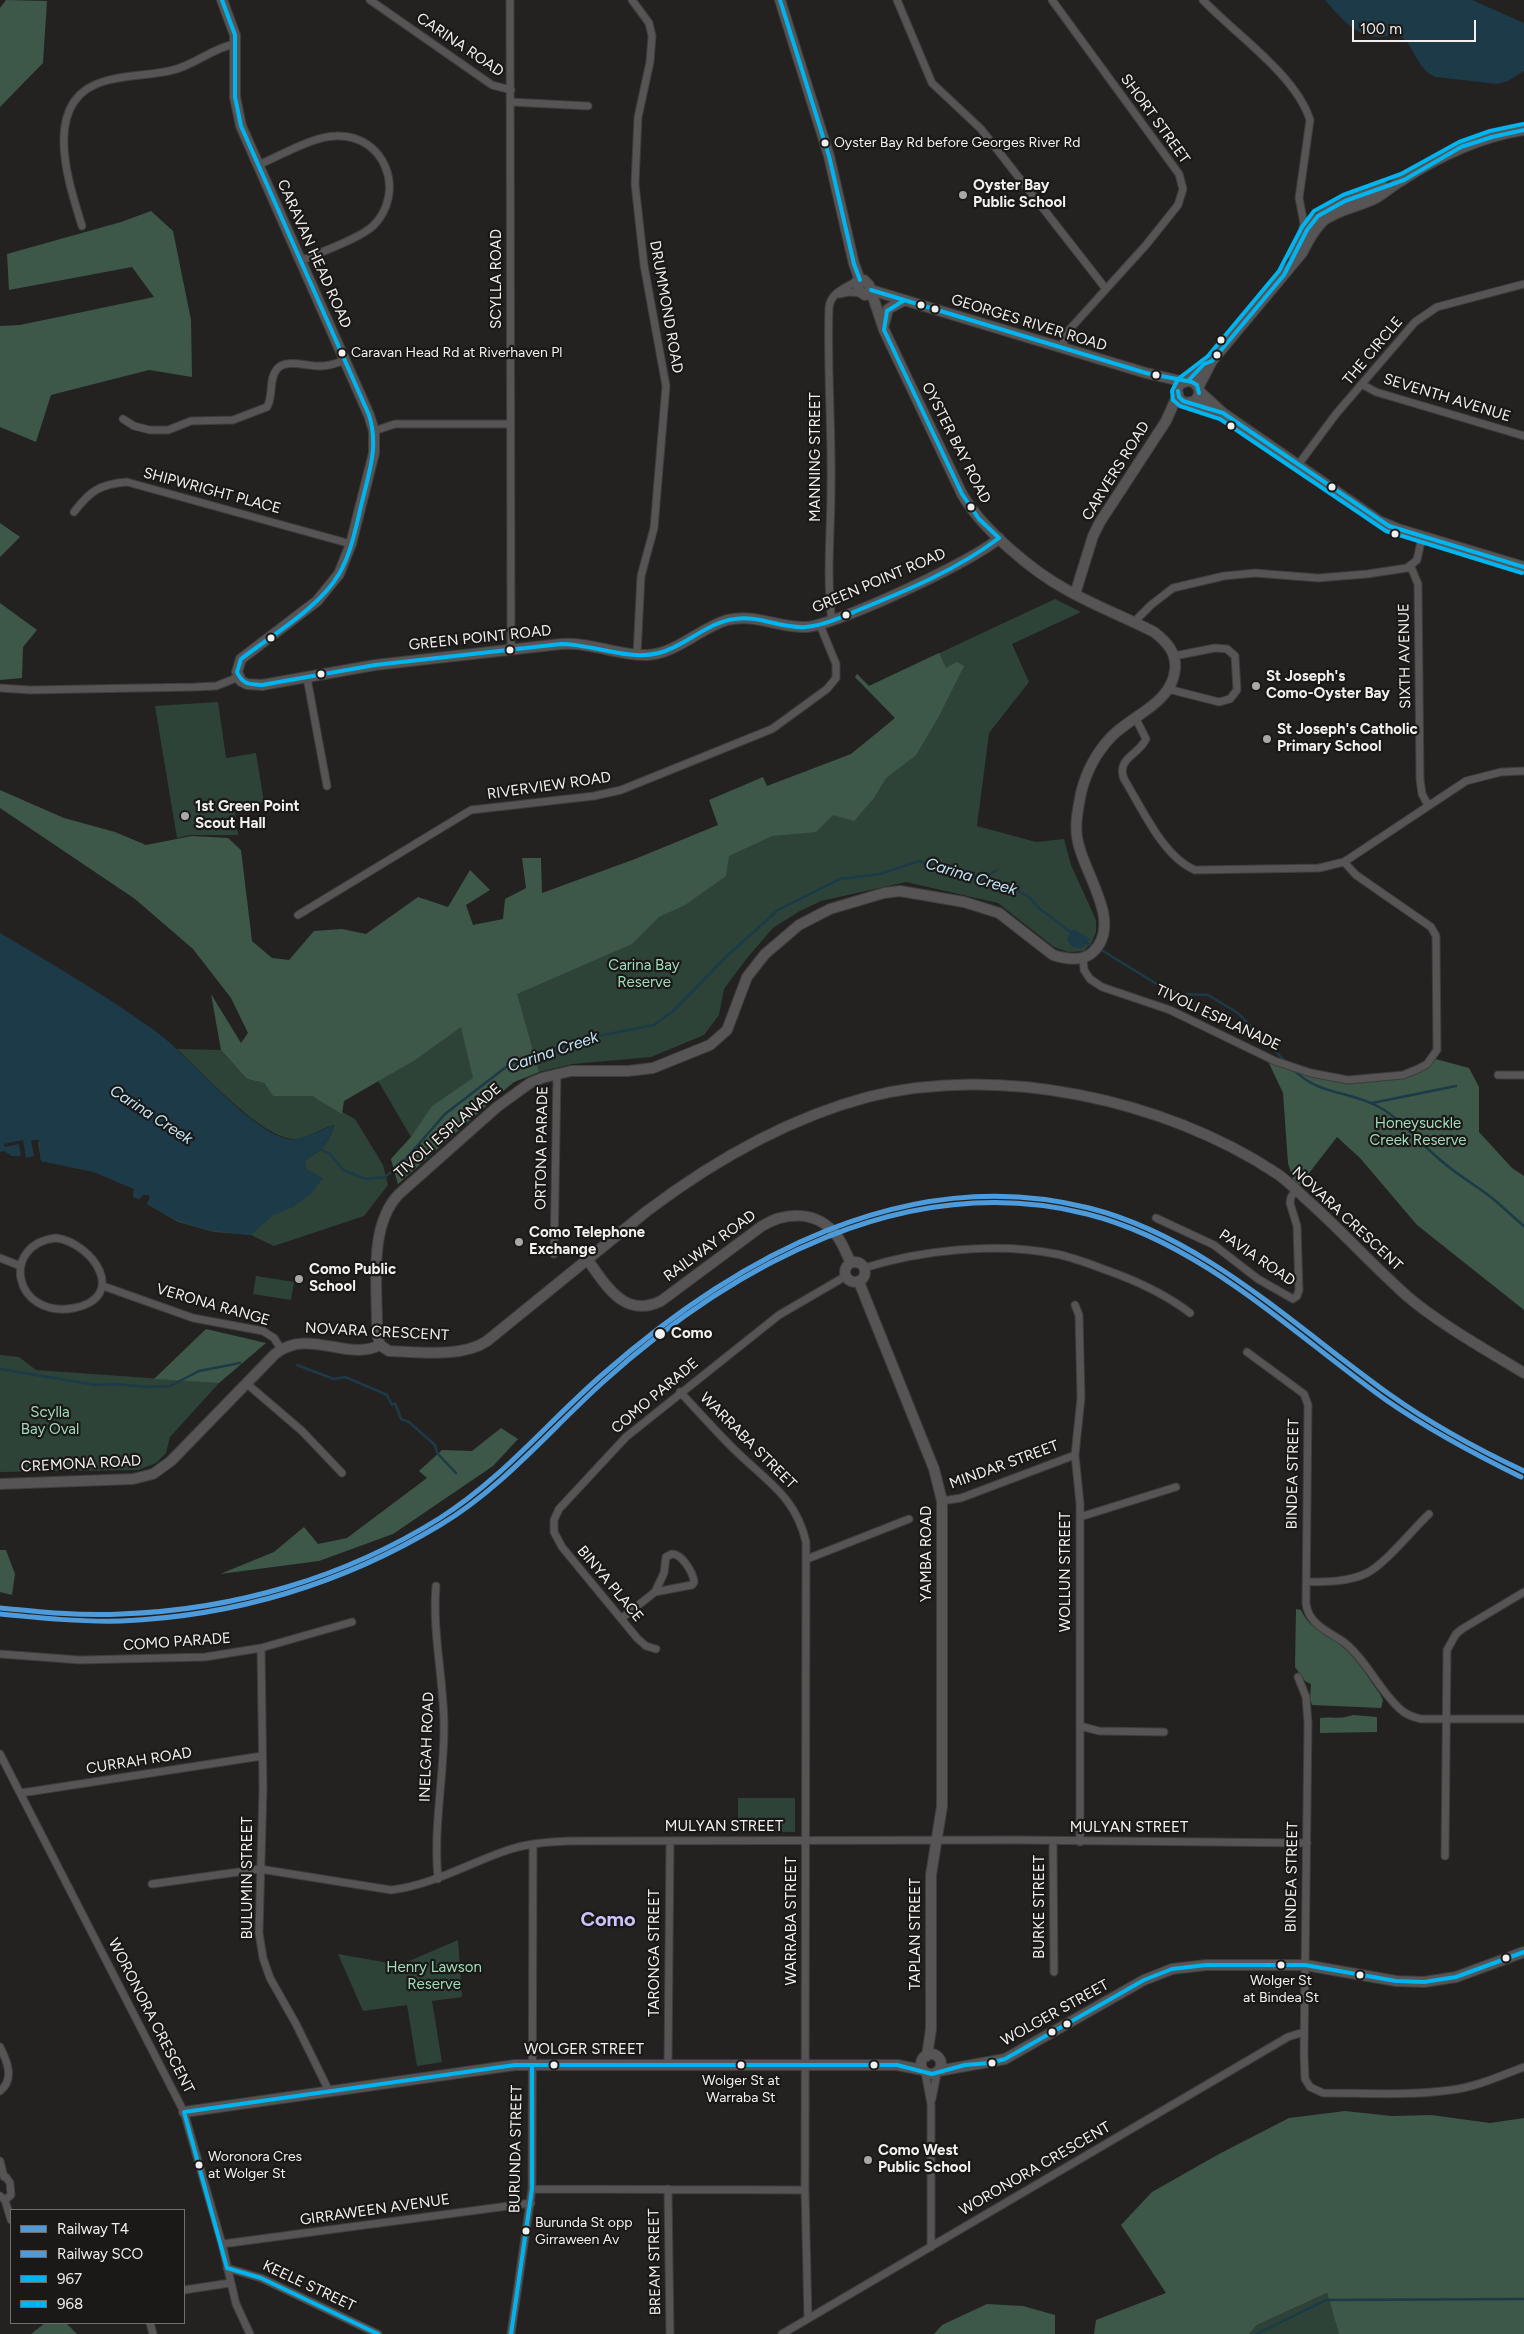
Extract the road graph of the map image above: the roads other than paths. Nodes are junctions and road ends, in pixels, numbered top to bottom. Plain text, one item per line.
1 (222, 0) edge
2 (370, 0) edge
3 (510, 0) edge
4 (632, 0) edge
5 (780, 0) edge
6 (897, 0) edge
7 (1052, 0) edge
8 (1203, 0) edge
9 (235, 44) junction
10 (511, 90) junction
11 (512, 102) junction
12 (588, 106) dead end
13 (1524, 130) edge
14 (258, 166) junction
15 (1399, 182) junction
16 (1302, 214) junction
17 (1318, 217) junction
18 (82, 226) dead end
19 (1300, 240) junction
20 (301, 261) junction
21 (1293, 262) junction
22 (859, 281) junction
23 (1524, 284) edge
24 (1106, 290) junction
25 (866, 293) junction
26 (836, 295) junction
27 (903, 301) junction
28 (884, 330) junction
29 (1061, 348) junction
30 (344, 360) junction
31 (1212, 361) junction
32 (1146, 373) junction
33 (1187, 381) junction
34 (1363, 385) junction
35 (1199, 389) junction
36 (1178, 392) junction
37 (1188, 402) junction
38 (1223, 413) junction
39 (123, 420) dead end
40 (1166, 420) junction
41 (510, 424) junction
42 (374, 431) junction
43 (1524, 436) edge
44 (1298, 465) junction
45 (74, 512) dead end
46 (1422, 537) junction
47 (999, 538) junction
48 (351, 544) junction
49 (1411, 567) junction
50 (1524, 567) edge
51 (1075, 594) junction
52 (832, 621) junction
53 (1134, 622) junction
54 (820, 625) junction
55 (511, 649) junction
56 (638, 654) junction
57 (1174, 656) junction
58 (239, 678) junction
59 (307, 678) junction
60 (0, 688) edge
61 (1168, 689) junction
62 (1136, 717) junction
63 (1524, 771) edge
64 (327, 786) dead end
65 (1428, 805) junction
66 (1344, 862) junction
67 (298, 915) dead end
68 (1083, 957) junction
69 (557, 1073) junction
70 (1498, 1075) dead end
71 (1524, 1075) edge
72 (1296, 1190) junction
73 (1156, 1218) dead end
74 (554, 1254) dead end
75 (0, 1258) edge
76 (587, 1259) junction
77 (851, 1263) junction
78 (18, 1264) junction
79 (864, 1268) junction
80 (846, 1276) junction
81 (859, 1282) junction
82 (103, 1286) junction
83 (1074, 1305) dead end
84 (1190, 1313) dead end
85 (380, 1345) junction
86 (281, 1349) junction
87 (1247, 1352) dead end
88 (1524, 1373) edge
89 (246, 1383) junction
90 (680, 1392) junction
91 (1075, 1454) junction
92 (342, 1473) dead end
93 (0, 1484) edge
94 (1176, 1487) dead end
95 (942, 1501) junction
96 (1429, 1514) dead end
97 (1080, 1517) junction
98 (909, 1519) dead end
99 (554, 1526) joint
100 (807, 1559) junction
101 (1306, 1582) junction
102 (436, 1586) dead end
103 (655, 1592) junction
104 (1524, 1592) edge
105 (622, 1618) junction
106 (352, 1622) dead end
107 (261, 1648) junction
108 (656, 1649) dead end
109 (0, 1654) edge
110 (1298, 1677) dead end
111 (1445, 1719) junction
112 (1524, 1720) edge
113 (1080, 1726) junction
114 (1164, 1732) dead end
115 (0, 1754) edge
116 (262, 1756) junction
117 (21, 1793) junction
118 (807, 1840) junction
119 (936, 1840) junction
120 (670, 1842) junction
121 (1054, 1842) junction
122 (1080, 1842) junction
123 (1307, 1843) junction
124 (533, 1844) junction
125 (1444, 1856) dead end
126 (260, 1870) junction
127 (438, 1879) junction
128 (152, 1884) dead end
129 (1524, 1952) edge
130 (1305, 1966) junction
131 (1054, 1972) dead end
132 (1304, 2032) junction
133 (0, 2047) edge
134 (932, 2057) junction
135 (532, 2064) junction
136 (668, 2065) junction
137 (805, 2065) junction
138 (897, 2065) junction
139 (965, 2065) junction
140 (1524, 2067) edge
141 (924, 2071) junction
142 (938, 2072) junction
143 (0, 2091) edge
144 (329, 2091) junction
145 (931, 2104) junction
146 (184, 2112) junction
147 (0, 2161) edge
148 (4, 2176) junction
149 (0, 2184) edge
150 (532, 2189) junction
151 (668, 2189) junction
152 (805, 2190) junction
153 (3, 2198) edge
154 (531, 2203) junction
155 (10, 2217) edge
156 (222, 2244) junction
157 (931, 2247) junction
158 (227, 2268) junction
159 (230, 2283) junction
160 (185, 2290) edge
161 (808, 2318) junction
162 (250, 2334) edge
163 (378, 2334) edge
164 (511, 2334) edge
165 (670, 2334) edge
166 (782, 2334) edge

1 - 9 street, CARAVAN HEAD ROAD
2 - 10 street, CARINA ROAD
3 - 10 street, SCYLLA ROAD
4 - 56 street, DRUMMOND ROAD
5 - 22 street
6 - 24 street
7 - 24 street, SHORT STREET
8 - 16 street
9 - 14 street, CARAVAN HEAD ROAD
9 - 18 street
10 - 11 street, SCYLLA ROAD
11 - 12 street
11 - 41 street, SCYLLA ROAD
13 - 15 street
14 - 20 street, CARAVAN HEAD ROAD
14 - 20 street
15 - 17 street
15 - 21 street
16 - 17 street
16 - 19 street
17 - 19 street
19 - 21 street
20 - 30 street, CARAVAN HEAD ROAD
21 - 31 street
22 - 25 street
22 - 26 street
23 - 34 street, THE CIRCLE
24 - 29 street, SHORT STREET
25 - 26 street
25 - 27 street, GEORGES RIVER ROAD
25 - 28 street, OYSTER BAY ROAD
26 - 52 street, MANNING STREET
27 - 28 street
27 - 29 street, GEORGES RIVER ROAD
28 - 47 street, OYSTER BAY ROAD
29 - 32 street, GEORGES RIVER ROAD
30 - 39 street
30 - 42 street, CARAVAN HEAD ROAD
31 - 33 street
31 - 35 street
32 - 33 street, GEORGES RIVER ROAD
32 - 36 street, GEORGES RIVER ROAD
33 - 35 street
33 - 36 street
34 - 43 street, SEVENTH AVENUE
34 - 44 street, THE CIRCLE
35 - 37 street
35 - 38 street
36 - 37 street
36 - 40 street, CARVERS ROAD
37 - 38 street
37 - 40 street, CARVERS ROAD
38 - 44 street
40 - 51 street, CARVERS ROAD
41 - 42 street
41 - 55 street, SCYLLA ROAD
42 - 48 street, CARAVAN HEAD ROAD
44 - 46 street
45 - 48 street, SHIPWRIGHT PLACE
46 - 49 street
46 - 50 street
47 - 51 street, OYSTER BAY ROAD
47 - 52 street, GREEN POINT ROAD
48 - 58 street, CARAVAN HEAD ROAD
49 - 53 street
49 - 65 street, SIXTH AVENUE
51 - 53 street, OYSTER BAY ROAD
52 - 54 street, GREEN POINT ROAD
53 - 57 street, OYSTER BAY ROAD
54 - 56 street, GREEN POINT ROAD
54 - 67 street, RIVERVIEW ROAD
55 - 56 street, GREEN POINT ROAD
55 - 59 street, GREEN POINT ROAD
57 - 61 street
57 - 61 street
58 - 59 street, GREEN POINT ROAD
58 - 60 street
59 - 64 street
61 - 62 street
62 - 66 street
62 - 68 street
63 - 65 street
65 - 66 street
66 - 68 street, TIVOLI ESPLANADE
68 - 69 street, TIVOLI ESPLANADE
69 - 74 street, ORTONA PARADE
69 - 85 street, TIVOLI ESPLANADE
70 - 71 street
72 - 73 street, PAVIA ROAD
72 - 76 street, NOVARA CRESCENT
72 - 88 street, NOVARA CRESCENT
75 - 78 street
76 - 77 street, RAILWAY ROAD
76 - 85 street, NOVARA CRESCENT
77 - 79 street
77 - 80 street
78 - 82 street
78 - 82 street
79 - 81 street
79 - 84 street
80 - 81 street
80 - 90 street, COMO PARADE
81 - 95 street, YAMBA ROAD
82 - 86 street, VERONA RANGE
83 - 91 street, WOLLUN STREET
85 - 86 street, NOVARA CRESCENT
86 - 89 street
87 - 101 street, BINDEA STREET
89 - 92 street
89 - 93 street, CREMONA ROAD
90 - 99 street, COMO PARADE
90 - 100 street, WARRABA STREET
91 - 95 street, MINDAR STREET
91 - 97 street, WOLLUN STREET
94 - 97 street
95 - 119 street, YAMBA ROAD
96 - 101 street
97 - 113 street, WOLLUN STREET
98 - 100 street
99 - 105 street, BINYA PLACE
100 - 118 street, WARRABA STREET
101 - 111 street, BINDEA STREET
102 - 127 street, INELGAH ROAD
103 - 103 street
103 - 105 street
104 - 111 street
105 - 108 street, BINYA PLACE
106 - 107 street, COMO PARADE
107 - 109 street, COMO PARADE
107 - 116 street, BULUMIN STREET
110 - 123 street, BINDEA STREET
111 - 112 street
111 - 125 street
113 - 114 street
113 - 122 street, WOLLUN STREET
115 - 117 street, WORONORA CRESCENT
116 - 117 street, CURRAH ROAD
116 - 126 street, BULUMIN STREET
117 - 146 street, WORONORA CRESCENT
118 - 119 street, MULYAN STREET
118 - 120 street, MULYAN STREET
118 - 137 street, WARRABA STREET
119 - 121 street, MULYAN STREET
119 - 134 street, TAPLAN STREET
120 - 124 street, MULYAN STREET
120 - 136 street, TARONGA STREET
121 - 122 street, MULYAN STREET
121 - 131 street, BURKE STREET
122 - 123 street, MULYAN STREET
123 - 130 street, BINDEA STREET
124 - 127 street, MULYAN STREET
124 - 135 street, BURUNDA STREET
126 - 127 street, MULYAN STREET
126 - 128 street, MULYAN STREET
126 - 144 street, BULUMIN STREET
129 - 130 street, WOLGER STREET
130 - 132 street, BINDEA STREET
130 - 139 street, WOLGER STREET
132 - 140 street, BINDEA STREET
132 - 157 street, WORONORA CRESCENT
133 - 143 street
134 - 138 street, WOLGER STREET
134 - 139 street, WOLGER STREET
134 - 141 street
134 - 142 street
135 - 136 street, WOLGER STREET
135 - 144 street, WOLGER STREET
135 - 150 street, BURUNDA STREET
136 - 137 street, WOLGER STREET
137 - 138 street, WOLGER STREET
137 - 152 street, WARRABA STREET
138 - 141 street, WOLGER STREET
139 - 142 street, WOLGER STREET
141 - 142 street
141 - 145 street
142 - 145 street
144 - 146 street, WOLGER STREET
145 - 157 street
146 - 156 street, WORONORA CRESCENT
147 - 148 street
148 - 149 street
148 - 153 street
150 - 151 street
150 - 154 street, BURUNDA STREET
151 - 152 street
151 - 165 street, BREAM STREET
152 - 161 street, WARRABA STREET
153 - 155 street
154 - 156 street, GIRRAWEEN AVENUE
154 - 164 street, BURUNDA STREET
156 - 158 street, WORONORA CRESCENT
157 - 161 street, WORONORA CRESCENT
158 - 159 street, WORONORA CRESCENT
158 - 163 street, KEELE STREET
159 - 160 street
159 - 162 street, WORONORA CRESCENT
161 - 166 street, WORONORA CRESCENT

